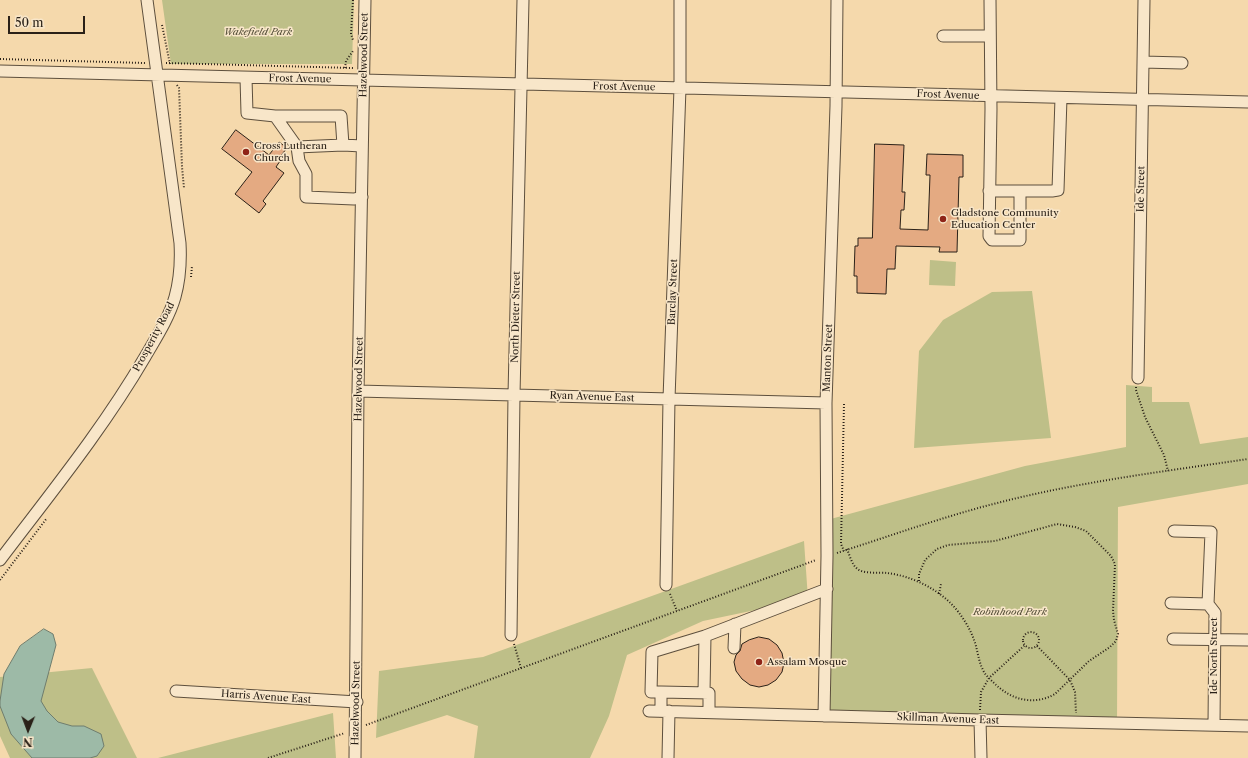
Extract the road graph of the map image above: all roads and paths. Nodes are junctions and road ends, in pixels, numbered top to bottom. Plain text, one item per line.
1 (147, 0) edge
2 (353, 0) edge
3 (365, 0) edge
4 (523, 0) edge
5 (680, 0) edge
6 (837, 0) edge
7 (990, 0) edge
8 (1144, 0) edge
9 (161, 21) dead end
10 (943, 36) dead end
11 (989, 36) junction
12 (354, 44) dead end
13 (354, 50) dead end
14 (1143, 62) junction
15 (1182, 63) dead end
16 (0, 72) edge
17 (158, 75) junction
18 (173, 76) junction
19 (246, 78) junction
20 (344, 80) junction
21 (364, 80) junction
22 (521, 84) junction
23 (680, 88) junction
24 (836, 92) junction
25 (990, 97) junction
26 (1061, 98) junction
27 (1143, 99) junction
28 (1248, 102) edge
29 (275, 116) junction
30 (342, 145) junction
31 (362, 146) junction
32 (297, 147) junction
33 (184, 190) dead end
34 (989, 191) junction
35 (1020, 191) junction
36 (362, 197) junction
37 (192, 264) dead end
38 (191, 277) dead end
39 (1138, 378) joint
40 (358, 391) junction
41 (514, 395) junction
42 (669, 399) junction
43 (826, 403) junction
44 (844, 404) dead end
45 (1248, 459) edge
46 (1168, 471) junction
47 (51, 512) dead end
48 (1174, 530) dead end
49 (847, 549) junction
50 (844, 551) junction
51 (827, 556) junction
52 (0, 560) edge
53 (0, 580) edge
54 (919, 582) junction
55 (941, 584) dead end
56 (666, 585) joint
57 (827, 589) junction
58 (939, 594) junction
59 (1171, 603) dead end
60 (1211, 609) junction
61 (677, 611) junction
62 (735, 624) junction
63 (511, 635) joint
64 (705, 636) junction
65 (1173, 639) dead end
66 (1215, 639) junction
67 (1248, 640) edge
68 (1025, 646) junction
69 (1037, 646) junction
70 (734, 648) dead end
71 (521, 668) junction
72 (989, 678) junction
73 (1070, 680) junction
74 (176, 691) dead end
75 (661, 692) junction
76 (704, 693) junction
77 (356, 702) junction
78 (649, 711) dead end
79 (665, 711) junction
80 (709, 712) junction
81 (824, 716) junction
82 (980, 720) junction
83 (1076, 722) junction
84 (1214, 725) junction
85 (1248, 726) edge
86 (356, 729) junction
87 (268, 758) edge
88 (355, 758) edge
89 (668, 758) edge
90 (982, 758) edge

1 - 17 street, Prosperity Road
2 - 12 path
3 - 21 street, Hazelwood Street
4 - 22 street, North Dieter Street
5 - 23 street, Barclay Street
6 - 24 street, Manton Street
7 - 11 street
8 - 14 street, Ide Street
9 - 18 path
10 - 11 street
11 - 25 street
13 - 20 path
14 - 15 street
14 - 27 street, Ide Street
16 - 17 street, Frost Avenue
17 - 18 street, Frost Avenue
17 - 52 street, Prosperity Road
18 - 19 street, Frost Avenue
18 - 33 path
19 - 20 street, Frost Avenue
19 - 29 street
20 - 21 street, Frost Avenue
21 - 22 street, Frost Avenue
21 - 31 street, Hazelwood Street
22 - 23 street, Frost Avenue
22 - 41 street, North Dieter Street
23 - 24 street, Frost Avenue
23 - 42 street, Barclay Street
24 - 25 street, Frost Avenue
24 - 43 street, Manton Street
25 - 26 street, Frost Avenue
25 - 34 street
26 - 27 street, Frost Avenue
26 - 35 street
27 - 28 street, Frost Avenue
27 - 39 street, Ide Street
29 - 30 street
29 - 32 street
30 - 31 street
30 - 32 street
31 - 36 street, Hazelwood Street
32 - 36 street
34 - 35 street
34 - 35 street
36 - 40 street, Hazelwood Street
37 - 38 path
39 - 46 path
40 - 41 street, Ryan Avenue East
40 - 77 street, Hazelwood Street
41 - 42 street, Ryan Avenue East
41 - 63 street, North Dieter Street
42 - 43 street, Ryan Avenue East
42 - 56 street, Barclay Street
43 - 51 street, Manton Street
44 - 50 path
45 - 46 path
46 - 49 path
47 - 53 path
48 - 60 street, Ide North Street
49 - 50 path
49 - 54 path
50 - 51 path
51 - 57 street, Manton Street
51 - 61 path
54 - 58 path
54 - 73 path
55 - 58 path
56 - 61 path
57 - 62 street
57 - 81 street, Manton Street
58 - 72 path
59 - 60 street
60 - 66 street, Ide North Street
61 - 71 path
62 - 64 street
62 - 70 street
63 - 71 path
64 - 75 street
64 - 76 street
65 - 66 street
66 - 67 street
66 - 84 street, Ide North Street
68 - 69 path
68 - 69 path
68 - 72 path
69 - 73 path
71 - 86 path
72 - 73 path
72 - 82 path
73 - 83 path
74 - 77 street, Harris Avenue East
75 - 76 street
75 - 79 street
76 - 80 street
77 - 86 street, Hazelwood Street
78 - 79 street, Skillman Avenue East
79 - 80 street, Skillman Avenue East
79 - 89 street
80 - 81 street, Skillman Avenue East
81 - 82 street, Skillman Avenue East
82 - 83 street, Skillman Avenue East
82 - 90 street
83 - 84 street, Skillman Avenue East
84 - 85 street, Skillman Avenue East
86 - 87 path
86 - 88 street, Hazelwood Street

